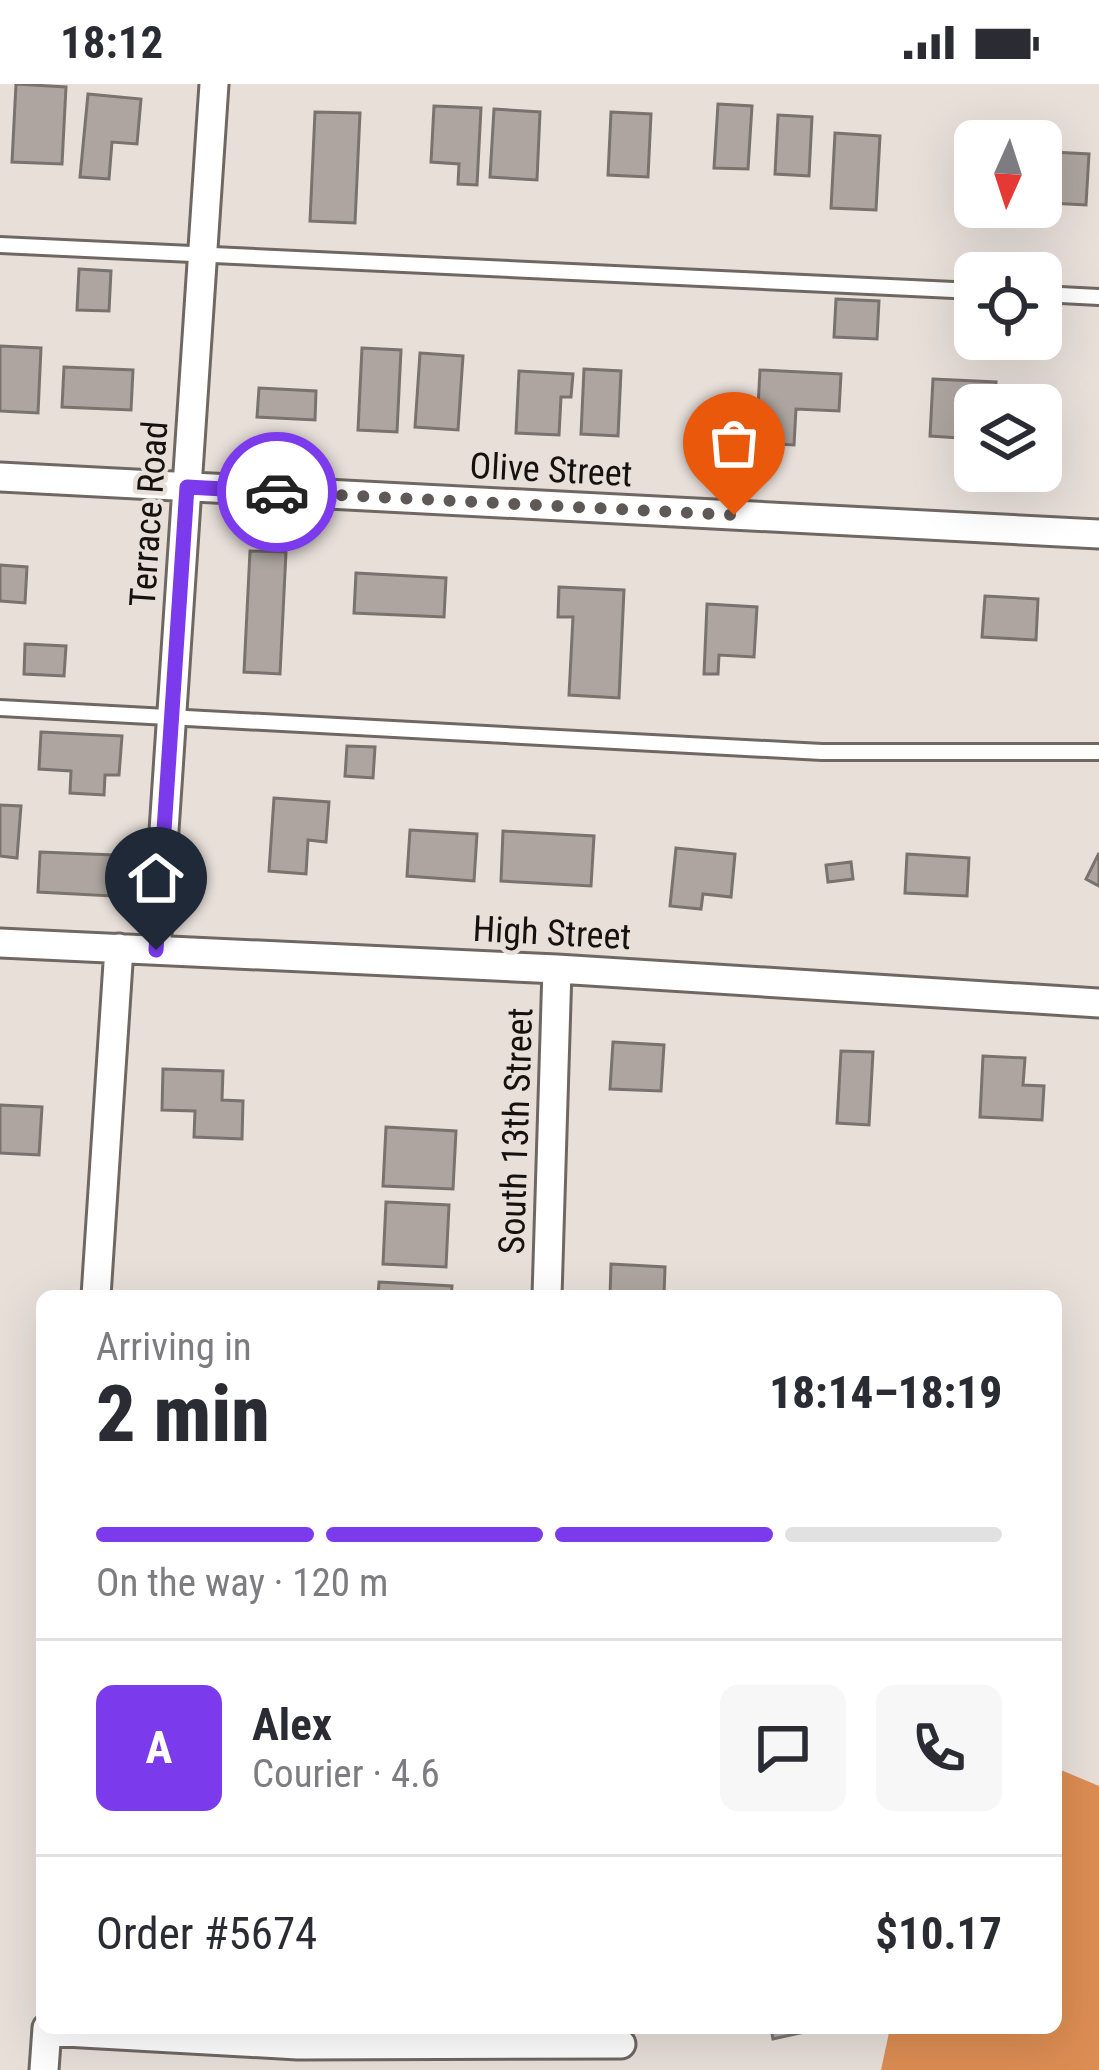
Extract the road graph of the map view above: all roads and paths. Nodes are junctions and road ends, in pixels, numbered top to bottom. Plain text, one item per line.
1 (214, 84) edge
2 (0, 244) edge
3 (203, 255) junction
4 (954, 290) edge
5 (1062, 295) edge
6 (1099, 297) edge
7 (0, 477) edge
8 (187, 487) junction
9 (1099, 534) edge
10 (0, 708) edge
11 (171, 716) junction
12 (1099, 752) edge
13 (0, 943) edge
14 (119, 948) junction
15 (156, 950) junction
16 (557, 969) junction
17 (1099, 1003) edge
18 (96, 1290) edge
19 (547, 1290) edge
20 (47, 2034) edge
21 (83, 2034) edge
22 (621, 2044) dead end
23 (297, 2058) edge
24 (44, 2070) edge

1 - 3 street, Terrace Road
2 - 3 lane
3 - 4 lane
3 - 8 street, Terrace Road
5 - 6 lane
7 - 8 street, Olive Street
8 - 9 street, Olive Street
8 - 11 street, Terrace Road
10 - 11 lane
11 - 12 lane
11 - 15 street, Terrace Road
13 - 14 street, High Street
14 - 15 street, High Street
14 - 18 street
15 - 16 street, High Street
16 - 17 street, High Street
16 - 19 street, South 13th Street
20 - 24 street
21 - 23 street
22 - 23 street

